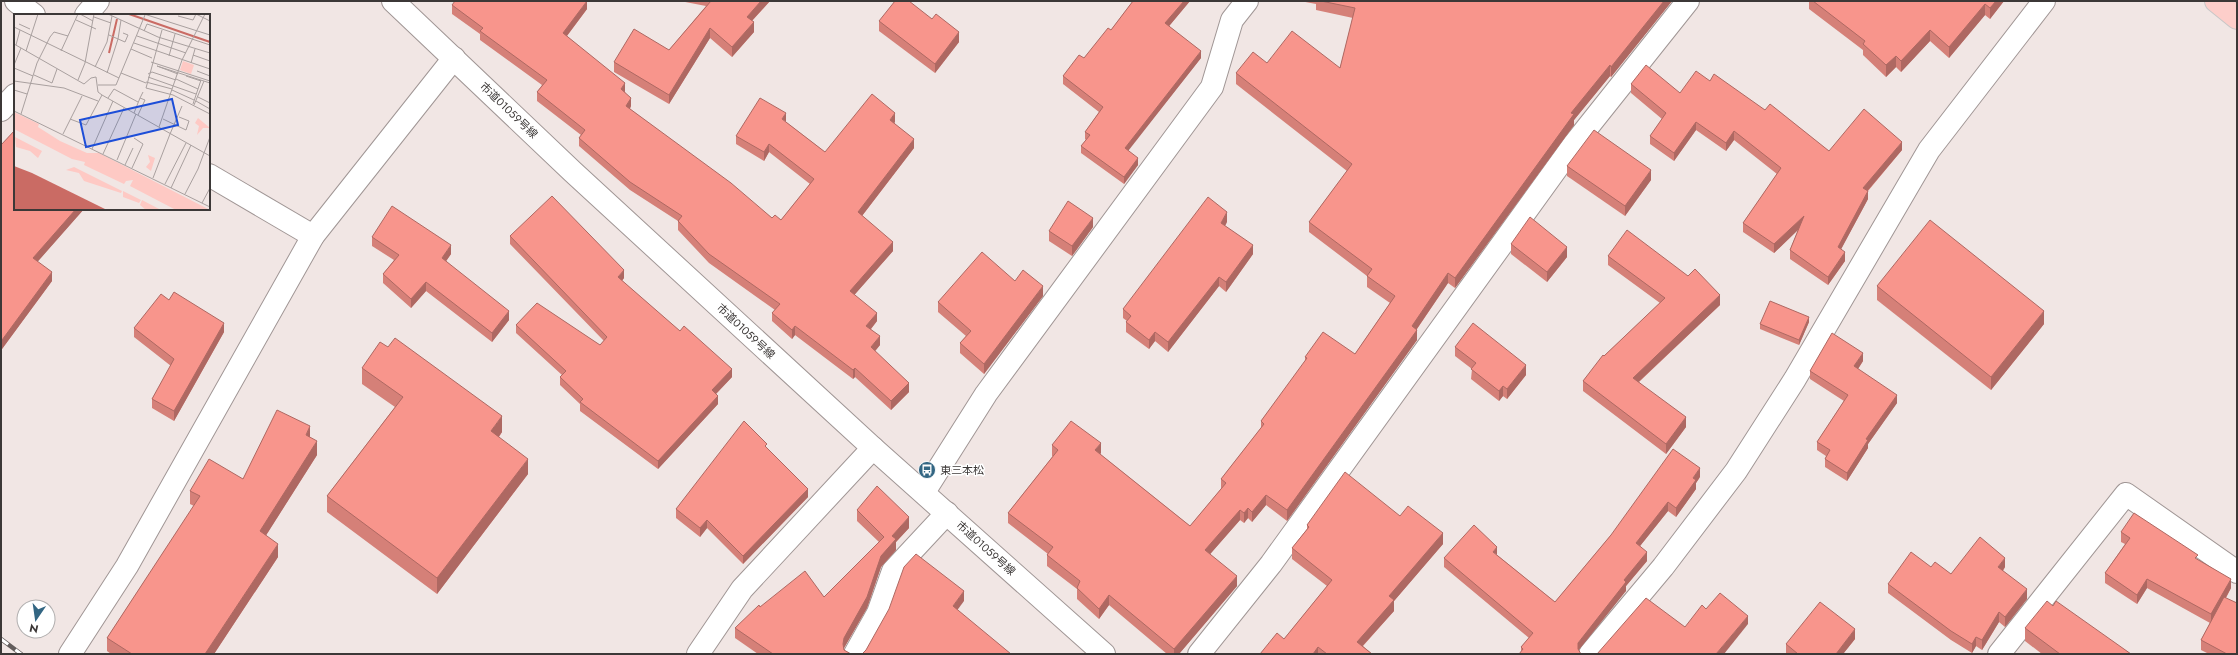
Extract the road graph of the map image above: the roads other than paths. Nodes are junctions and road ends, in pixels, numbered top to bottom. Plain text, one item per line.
1 (16, 1) edge
2 (98, 1) edge
3 (393, 1) edge
4 (1247, 1) edge
5 (1688, 1) edge
6 (2044, 1) edge
7 (2216, 1) edge
8 (33, 14) edge
9 (87, 14) edge
10 (2237, 18) edge
11 (454, 58) junction
12 (14, 96) edge
13 (1, 110) edge
14 (210, 176) edge
15 (313, 236) junction
16 (873, 448) junction
17 (924, 492) junction
18 (947, 513) junction
19 (2237, 572) edge
20 (70, 654) edge
21 (698, 654) edge
22 (855, 654) edge
23 (1104, 654) edge
24 (1199, 654) edge
25 (1590, 654) edge
26 (1999, 654) edge

1 - 8 street
2 - 9 street
3 - 11 street, 市道01059号線
4 - 17 street
5 - 24 street
6 - 25 street
7 - 10 main road
11 - 15 street
11 - 16 street, 市道01059号線
12 - 13 street
14 - 15 street
15 - 20 street
16 - 17 street, 市道01059号線
16 - 21 street
17 - 18 street, 市道01059号線
18 - 22 street
18 - 23 street, 市道01059号線
19 - 26 street

